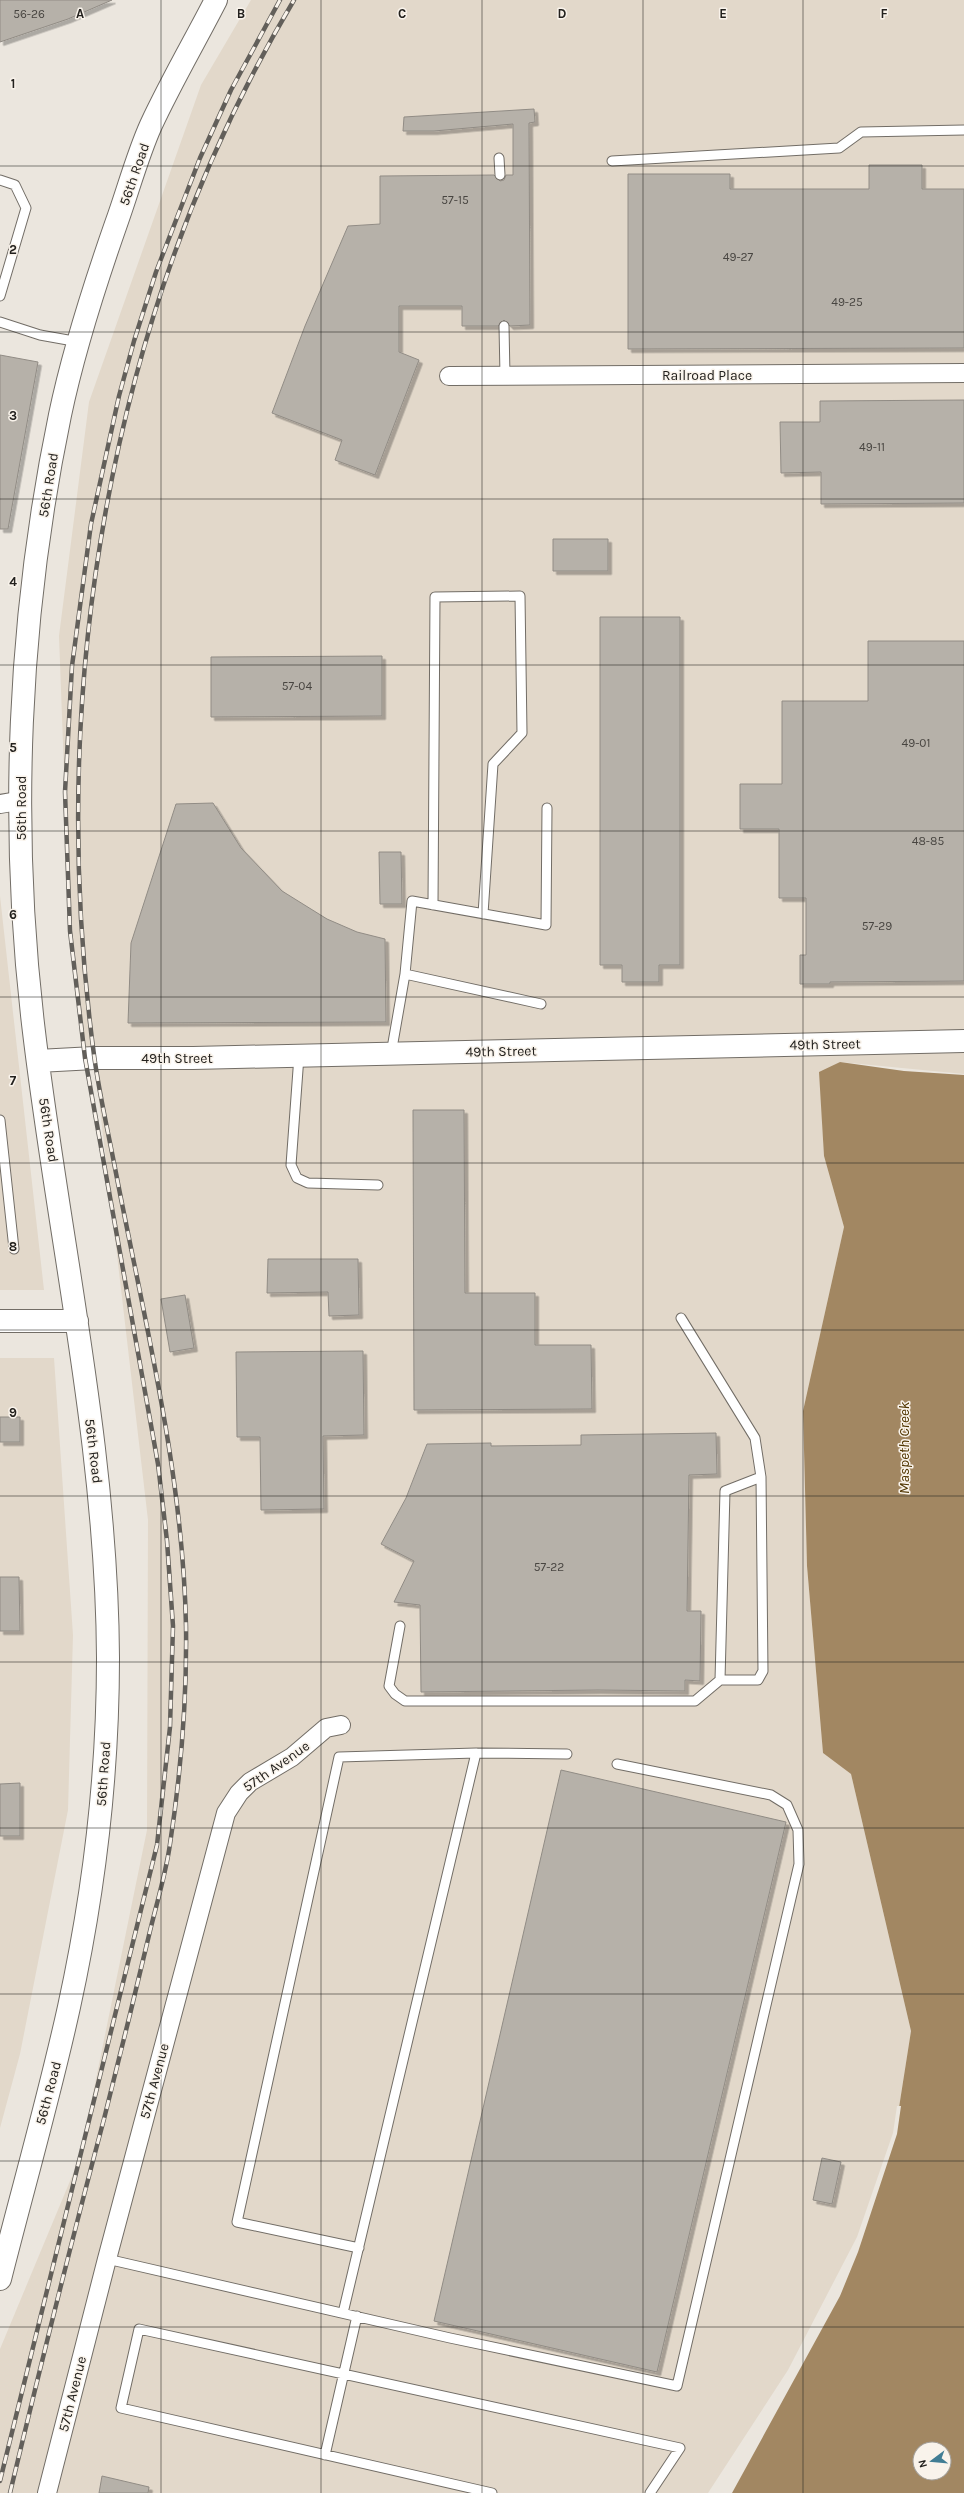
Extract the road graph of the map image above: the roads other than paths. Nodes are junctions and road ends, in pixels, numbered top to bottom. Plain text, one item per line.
1 (216, 0) edge
2 (964, 130) edge
3 (499, 158) dead end
4 (612, 162) dead end
5 (500, 175) dead end
6 (0, 180) edge
7 (0, 296) edge
8 (0, 322) edge
9 (504, 326) dead end
10 (80, 343) junction
11 (964, 373) edge
12 (449, 376) dead end
13 (505, 376) junction
14 (9, 802) edge
15 (547, 808) dead end
16 (433, 905) junction
17 (483, 914) junction
18 (405, 974) junction
19 (542, 1004) dead end
20 (964, 1041) edge
21 (391, 1054) junction
22 (299, 1056) junction
23 (38, 1061) junction
24 (0, 1120) edge
25 (378, 1185) dead end
26 (14, 1249) dead end
27 (681, 1318) dead end
28 (0, 1321) edge
29 (77, 1321) junction
30 (761, 1477) junction
31 (400, 1626) dead end
32 (720, 1680) junction
33 (341, 1725) dead end
34 (476, 1753) junction
35 (567, 1754) dead end
36 (617, 1764) dead end
37 (359, 2248) junction
38 (107, 2259) junction
39 (0, 2279) edge
40 (343, 2313) junction
41 (357, 2316) junction
42 (344, 2373) junction
43 (325, 2455) junction
44 (47, 2493) edge
45 (492, 2493) edge
46 (650, 2493) edge

1 - 10 main road, 56th Road
2 - 4 lane
3 - 5 lane
6 - 7 lane
8 - 10 lane
9 - 13 lane
10 - 14 main road, 56th Road
11 - 13 street, Railroad Place
12 - 13 street, Railroad Place
14 - 23 main road, 56th Road
15 - 17 lane
16 - 17 lane
16 - 17 lane
16 - 18 lane
18 - 19 lane
18 - 21 lane
20 - 21 main road, 49th Street
21 - 22 main road, 49th Street
22 - 23 main road, 49th Street
22 - 25 lane
23 - 29 main road, 56th Road
24 - 26 lane
27 - 30 lane
28 - 29 main road
29 - 39 main road, 56th Road
30 - 32 lane
30 - 32 lane
31 - 32 lane
33 - 38 street, 57th Avenue
34 - 35 lane
34 - 37 lane
34 - 37 lane
36 - 41 lane
37 - 40 lane
38 - 40 lane
38 - 44 street, 57th Avenue
40 - 41 lane
41 - 42 lane
42 - 43 lane
42 - 43 lane
42 - 46 lane
43 - 45 lane

